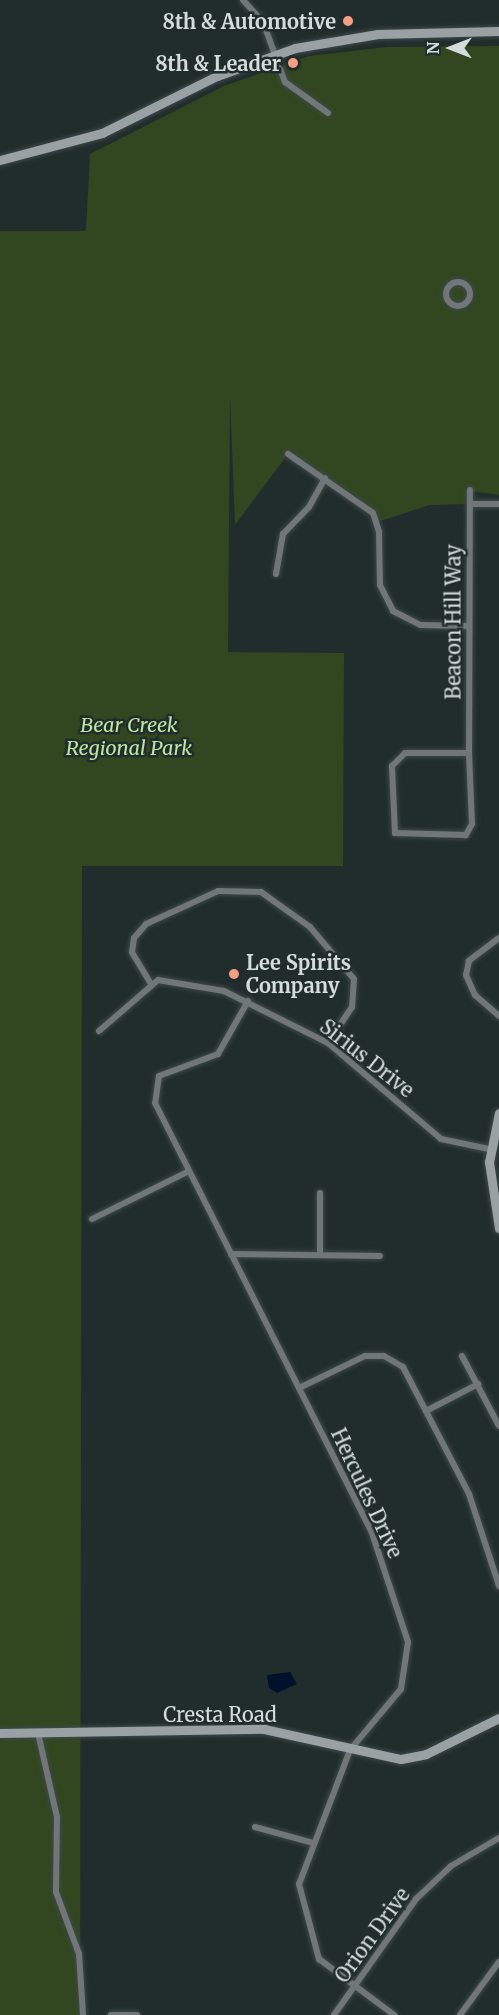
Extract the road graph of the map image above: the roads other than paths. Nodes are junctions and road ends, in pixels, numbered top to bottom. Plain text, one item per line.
1 (243, 0) edge
2 (499, 31) edge
3 (275, 54) junction
4 (328, 114) dead end
5 (0, 160) edge
6 (288, 454) dead end
7 (325, 478) junction
8 (470, 490) dead end
9 (470, 504) junction
10 (499, 504) edge
11 (276, 574) dead end
12 (469, 626) junction
13 (470, 753) junction
14 (499, 938) edge
15 (152, 984) junction
16 (248, 1001) junction
17 (499, 1016) edge
18 (99, 1031) dead end
19 (328, 1043) junction
20 (499, 1113) edge
21 (489, 1149) junction
22 (189, 1171) junction
23 (320, 1194) dead end
24 (92, 1219) dead end
25 (499, 1228) edge
26 (231, 1254) junction
27 (320, 1255) junction
28 (380, 1256) dead end
29 (462, 1356) dead end
30 (478, 1384) junction
31 (299, 1388) junction
32 (426, 1411) junction
33 (499, 1426) edge
34 (499, 1586) edge
35 (499, 1718) edge
36 (0, 1733) edge
37 (38, 1733) junction
38 (350, 1750) junction
39 (255, 1827) dead end
40 (499, 1838) edge
41 (313, 1843) junction
42 (499, 1962) edge
43 (354, 1988) junction
44 (83, 2015) edge
45 (111, 2015) edge
46 (137, 2015) edge
47 (334, 2015) edge
48 (394, 2015) edge
49 (460, 2015) edge

1 - 3 street
2 - 3 main road
3 - 4 street
3 - 5 main road
6 - 7 street
7 - 11 street
7 - 12 street
8 - 9 street, Beacon Hill Way
9 - 10 street
9 - 12 street, Beacon Hill Way
12 - 13 street, Beacon Hill Way
13 - 13 street, Beacon Hill Way
14 - 17 street
15 - 16 street, Sirius Drive
15 - 18 street
15 - 19 street
16 - 19 street, Sirius Drive
16 - 22 street, Hercules Drive
19 - 21 street, Sirius Drive
20 - 21 main road
21 - 25 main road
22 - 24 street
22 - 26 street, Hercules Drive
23 - 27 street
26 - 27 street
26 - 31 street, Hercules Drive
27 - 28 street
29 - 30 street
30 - 32 street
30 - 33 street
31 - 32 street
31 - 38 street, Hercules Drive
32 - 34 street
35 - 38 main road, Cresta Road
36 - 37 main road, Cresta Road
37 - 38 main road, Cresta Road
37 - 44 street
38 - 41 street, Hercules Drive
39 - 41 street
40 - 43 street, Orion Drive
41 - 43 street, Hercules Drive
42 - 49 street
43 - 47 street, Orion Drive
43 - 48 street, Hercules Drive
45 - 46 street

